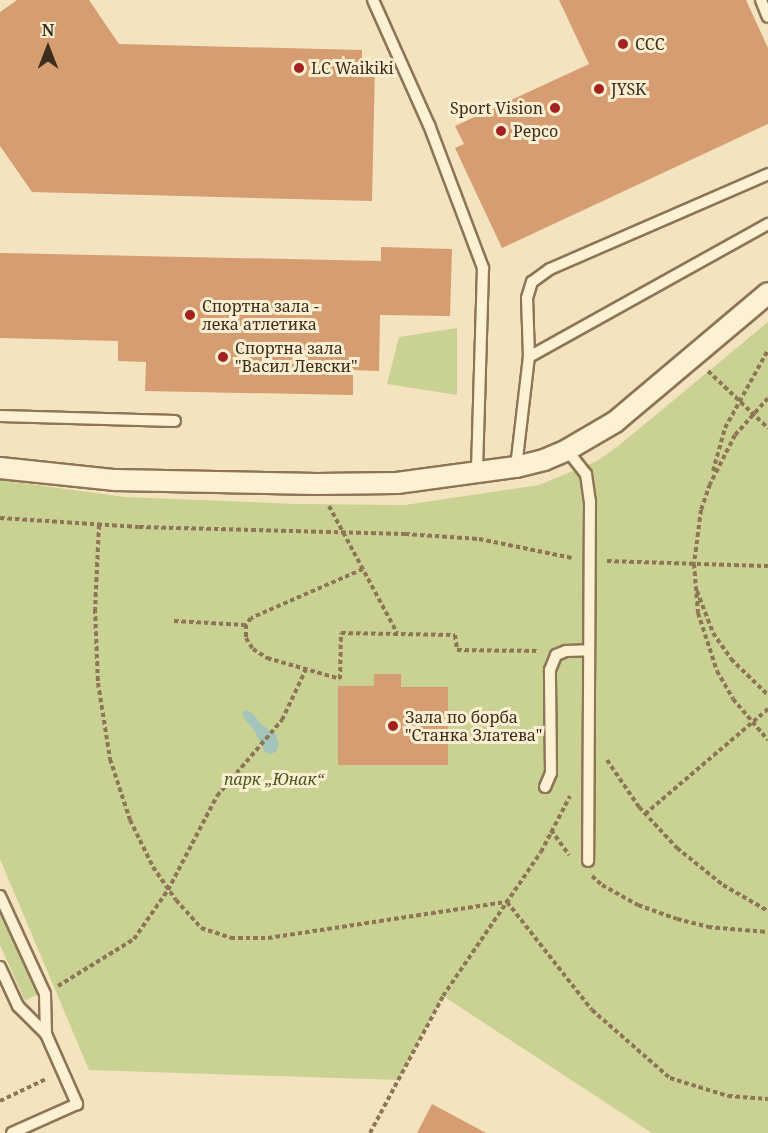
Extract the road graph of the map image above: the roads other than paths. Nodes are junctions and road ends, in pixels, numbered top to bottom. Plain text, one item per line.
1 (373, 0) edge
2 (761, 0) edge
3 (768, 17) edge
4 (768, 174) edge
5 (768, 224) edge
6 (768, 293) edge
7 (529, 357) junction
8 (0, 416) edge
9 (175, 421) dead end
10 (567, 450) junction
11 (516, 466) junction
12 (0, 468) edge
13 (477, 473) junction
14 (589, 650) junction
15 (545, 787) dead end
16 (588, 861) dead end
17 (0, 896) edge
18 (0, 967) edge
19 (46, 1034) junction
20 (12, 1133) edge

1 - 13 lane
2 - 3 lane
4 - 7 lane
5 - 7 lane
6 - 10 street
7 - 11 lane
8 - 9 lane
10 - 11 street
10 - 14 lane
11 - 13 street
12 - 13 street
14 - 15 lane
14 - 16 lane
17 - 19 lane
18 - 19 lane
19 - 20 lane

